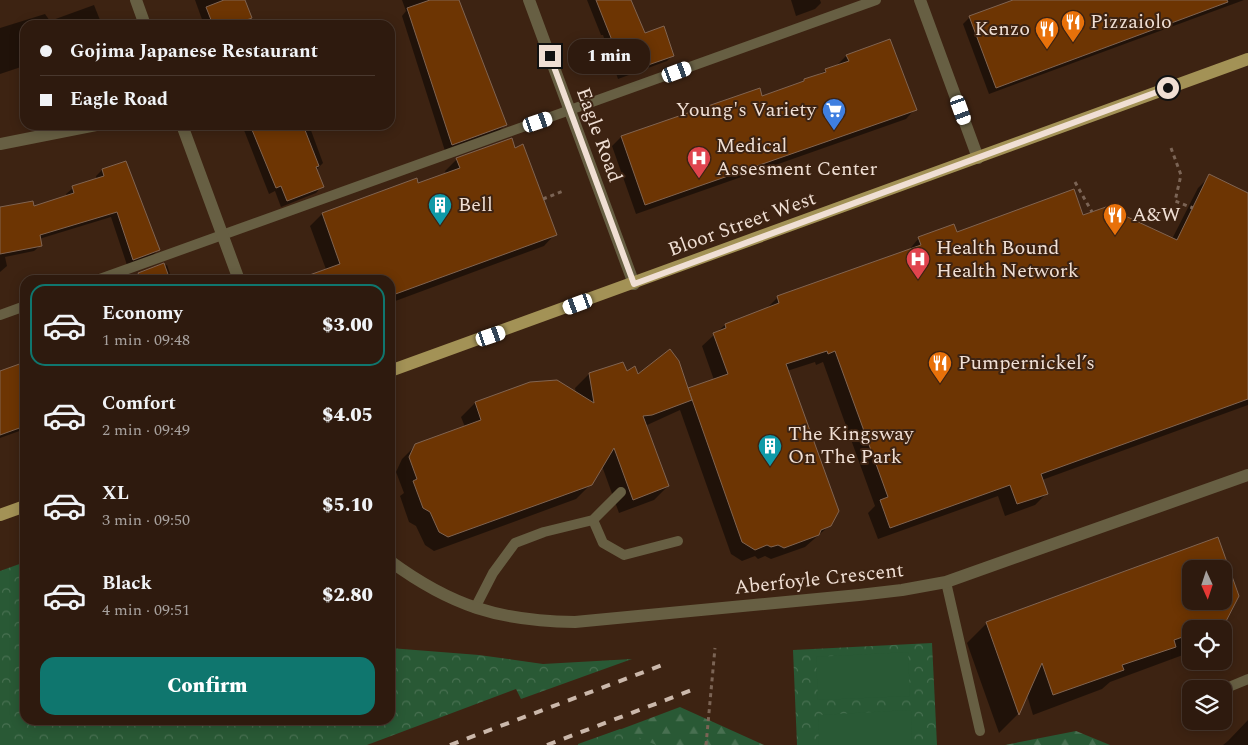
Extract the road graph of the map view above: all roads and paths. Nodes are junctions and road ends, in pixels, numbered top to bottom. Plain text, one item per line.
1 (136, 0) edge
2 (529, 0) edge
3 (876, 0) edge
4 (920, 0) edge
5 (143, 20) edge
6 (1248, 59) edge
7 (570, 111) junction
8 (71, 130) edge
9 (184, 130) edge
10 (0, 144) edge
11 (1171, 148) dead end
12 (978, 158) junction
13 (1075, 182) dead end
14 (563, 191) dead end
15 (543, 199) dead end
16 (1193, 208) dead end
17 (1092, 212) dead end
18 (221, 236) junction
19 (111, 275) edge
20 (237, 275) edge
21 (634, 284) junction
22 (20, 308) edge
23 (0, 315) edge
24 (395, 369) edge
25 (1248, 475) edge
26 (621, 492) dead end
27 (20, 508) edge
28 (0, 515) edge
29 (593, 520) junction
30 (678, 541) dead end
31 (395, 564) edge
32 (946, 582) junction
33 (475, 608) junction
34 (715, 648) dead end
35 (1248, 679) edge
36 (1232, 686) edge
37 (980, 731) dead end
38 (706, 745) edge

1 - 5 street
2 - 7 street, Eagle Road
3 - 7 lane
4 - 12 street
6 - 12 main road, Bloor Street West
7 - 18 lane
7 - 21 street, Eagle Road
8 - 10 street
9 - 18 street
11 - 16 path
12 - 21 main road, Bloor Street West
13 - 17 path
14 - 15 path
18 - 19 lane
18 - 20 street
21 - 24 main road, Bloor Street West
22 - 23 lane
25 - 32 street, Aberfoyle Crescent
26 - 29 lane
27 - 28 main road
29 - 30 lane
29 - 33 lane
31 - 33 street, Aberfoyle Crescent
32 - 33 street, Aberfoyle Crescent
32 - 37 lane
34 - 38 path
35 - 36 lane

